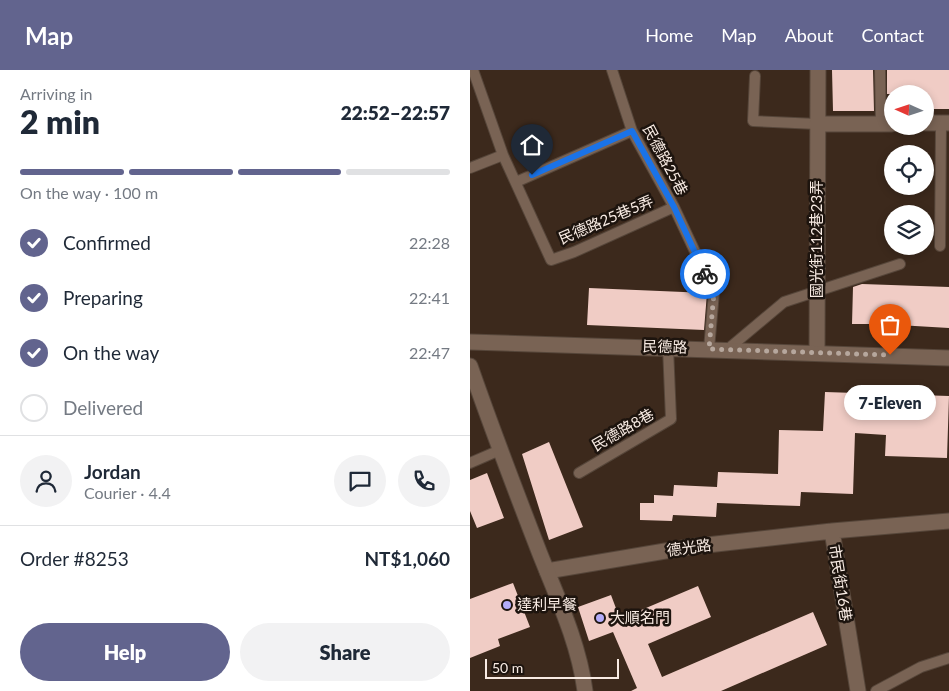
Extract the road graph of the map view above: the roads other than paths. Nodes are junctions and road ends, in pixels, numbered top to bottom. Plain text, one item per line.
1 (473, 70) edge
2 (612, 70) edge
3 (818, 70) edge
4 (880, 70) edge
5 (755, 76) dead end
6 (884, 101) edge
7 (945, 123) edge
8 (817, 124) junction
9 (884, 124) edge
10 (632, 131) junction
11 (503, 155) junction
12 (470, 168) edge
13 (516, 182) junction
14 (674, 207) junction
15 (940, 246) dead end
16 (900, 264) dead end
17 (817, 290) junction
18 (470, 342) edge
19 (668, 347) junction
20 (709, 349) junction
21 (728, 349) junction
22 (817, 353) junction
23 (949, 358) edge
24 (471, 373) edge
25 (500, 450) junction
26 (470, 463) edge
27 (579, 473) dead end
28 (949, 521) edge
29 (832, 531) junction
30 (547, 570) junction
31 (949, 658) edge
32 (585, 691) edge
33 (858, 691) edge
34 (876, 691) edge

1 - 11 lane
2 - 10 lane, 民德路25巷
3 - 8 street, 國光街112巷23弄
4 - 6 lane
5 - 8 lane
7 - 15 lane
8 - 9 street
8 - 17 street, 國光街112巷23弄
10 - 13 lane
10 - 14 lane, 民德路25巷
11 - 12 lane
11 - 13 lane
13 - 14 lane, 民德路25巷5弄
14 - 20 lane, 民德路25巷
16 - 17 lane
17 - 21 lane
17 - 22 street, 國光街112巷23弄
18 - 19 street, 民德路
19 - 20 street, 民德路
19 - 27 lane, 民德路8巷
20 - 21 street, 民德路
21 - 22 street, 民德路
22 - 23 street, 民德路
24 - 25 street
25 - 26 lane
25 - 30 street
28 - 29 street, 市民街16巷
29 - 30 street, 德光路
29 - 33 street, 市民街16巷
30 - 32 street
31 - 34 lane

